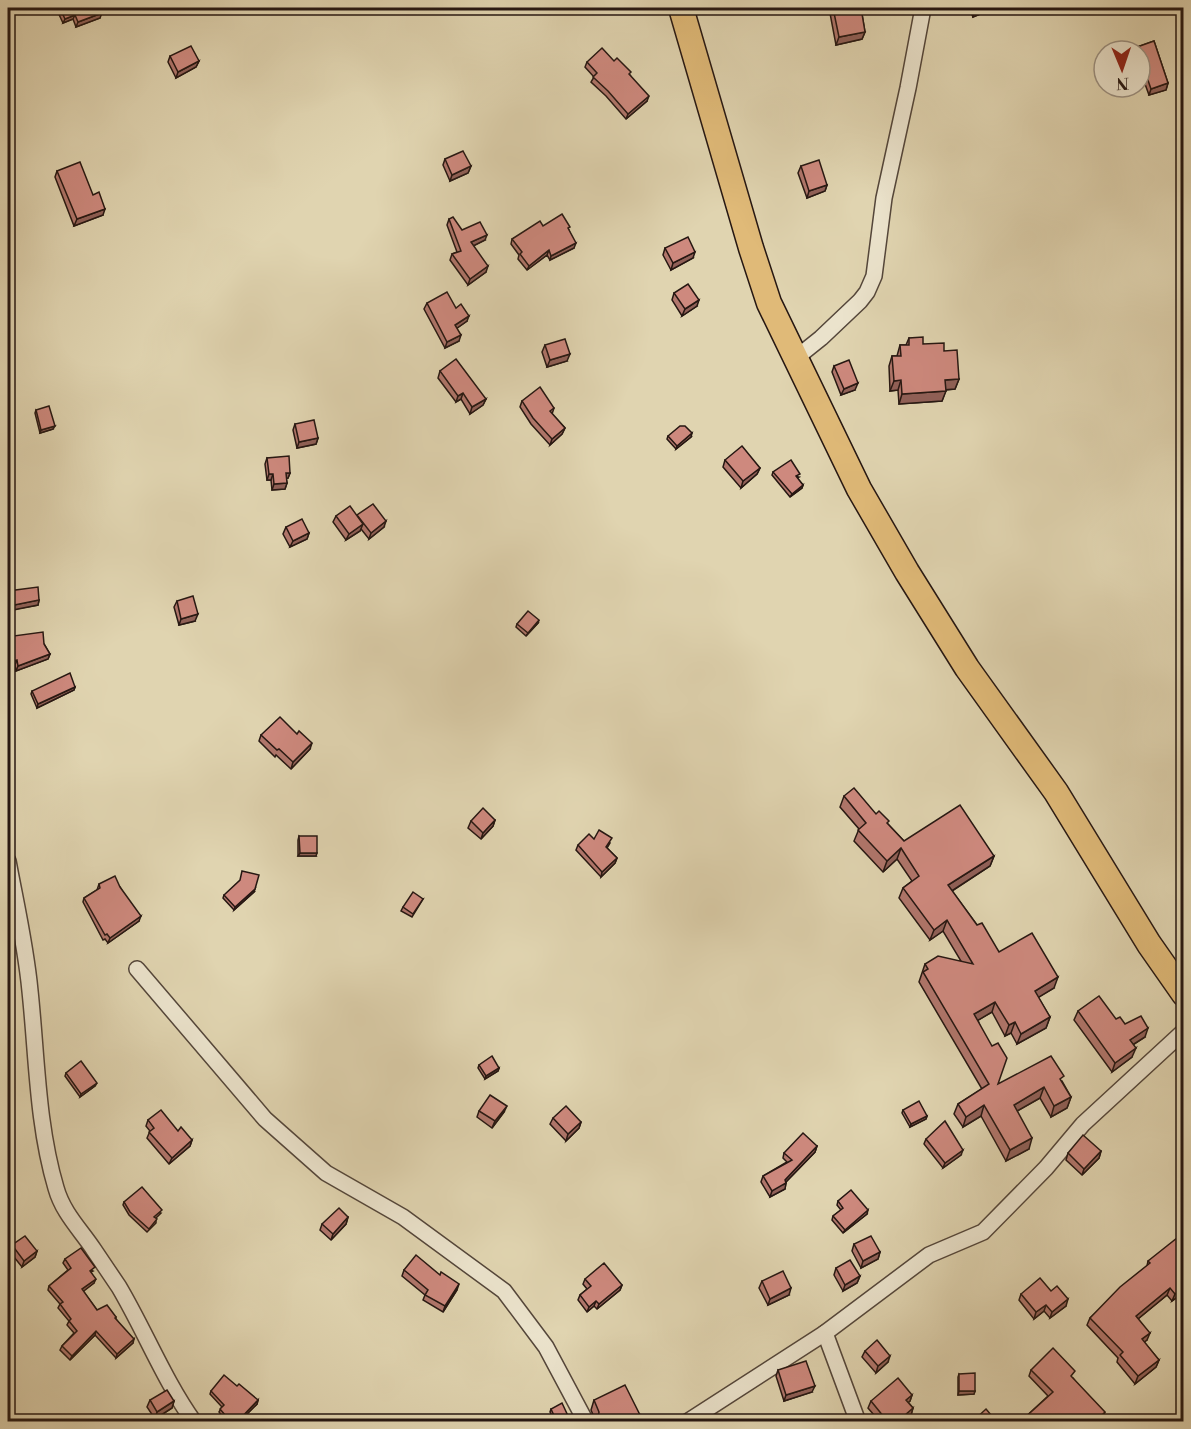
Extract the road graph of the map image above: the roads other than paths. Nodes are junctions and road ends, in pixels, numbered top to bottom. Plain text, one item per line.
1 (681, 8) edge
2 (922, 8) edge
3 (796, 358) junction
4 (8, 861) edge
5 (137, 969) dead end
6 (1184, 994) edge
7 (1184, 1030) edge
8 (825, 1333) junction
9 (194, 1422) edge
10 (586, 1422) edge
11 (687, 1422) edge
12 (858, 1422) edge

1 - 3 highway
2 - 3 street
3 - 6 highway
4 - 9 street
5 - 10 street
7 - 8 street
8 - 11 street
8 - 12 street

